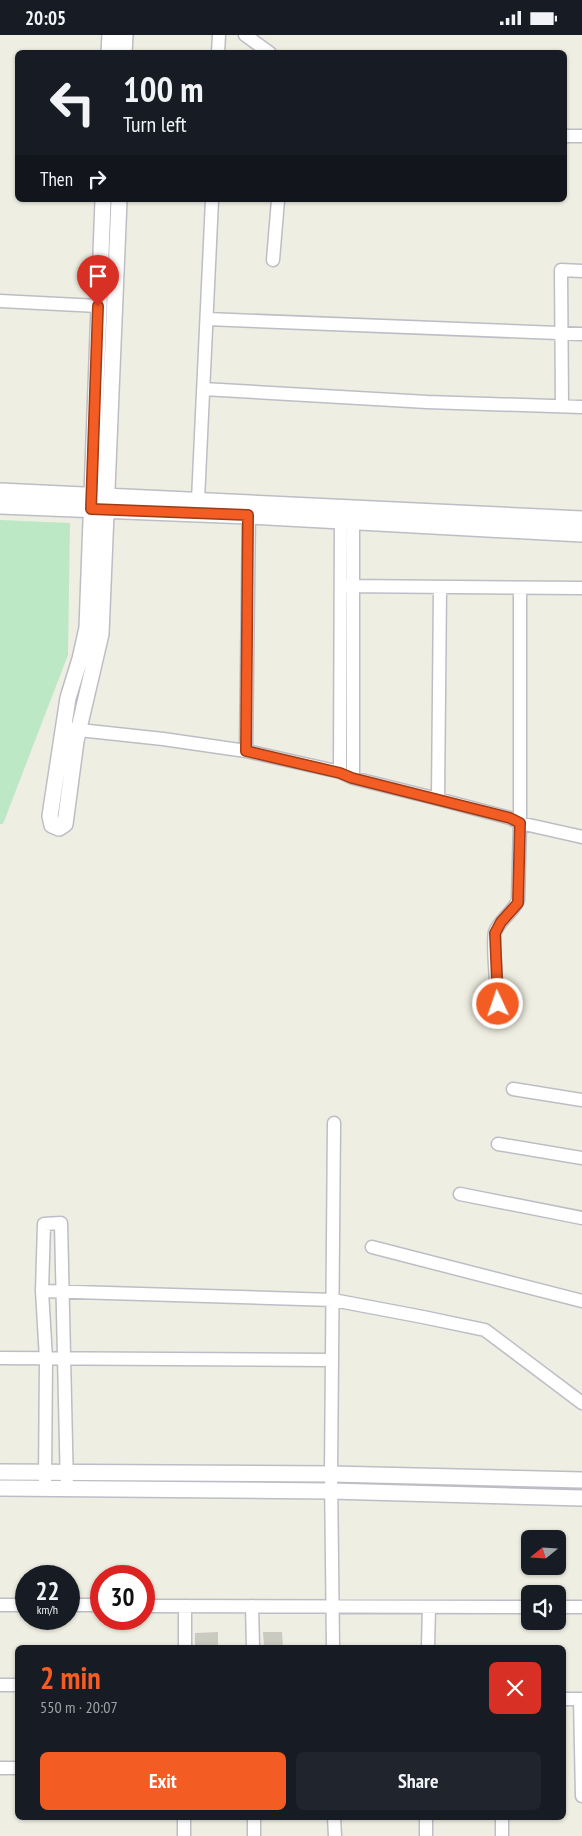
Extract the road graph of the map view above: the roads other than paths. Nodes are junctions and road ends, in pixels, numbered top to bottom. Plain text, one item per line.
1 (110, 35) edge
2 (125, 35) edge
3 (218, 35) edge
4 (245, 35) edge
5 (109, 50) edge
6 (124, 50) edge
7 (218, 50) edge
8 (266, 50) edge
9 (567, 135) edge
10 (582, 136) edge
11 (103, 202) edge
12 (119, 202) edge
13 (212, 202) edge
14 (278, 202) edge
15 (273, 260) dead end
16 (582, 271) edge
17 (0, 301) edge
18 (98, 306) junction
19 (207, 319) junction
20 (562, 333) junction
21 (582, 334) edge
22 (203, 389) junction
23 (562, 406) junction
24 (582, 407) edge
25 (0, 491) edge
26 (198, 500) junction
27 (91, 502) junction
28 (107, 503) junction
29 (0, 506) edge
30 (249, 509) junction
31 (347, 514) junction
32 (582, 519) edge
33 (582, 533) edge
34 (347, 586) junction
35 (440, 588) junction
36 (520, 588) junction
37 (582, 588) edge
38 (63, 727) junction
39 (79, 730) junction
40 (246, 751) junction
41 (340, 773) junction
42 (352, 778) junction
43 (438, 799) junction
44 (520, 823) junction
45 (582, 837) edge
46 (498, 1004) dead end
47 (512, 1089) dead end
48 (582, 1100) edge
49 (334, 1123) dead end
50 (498, 1144) dead end
51 (582, 1158) edge
52 (460, 1194) dead end
53 (582, 1218) edge
54 (372, 1247) dead end
55 (42, 1291) junction
56 (62, 1292) junction
57 (333, 1300) junction
58 (582, 1301) edge
59 (0, 1359) edge
60 (46, 1359) junction
61 (64, 1359) junction
62 (332, 1361) junction
63 (582, 1403) edge
64 (0, 1472) edge
65 (45, 1472) junction
66 (66, 1472) junction
67 (331, 1474) junction
68 (582, 1480) edge
69 (0, 1488) edge
70 (44, 1489) junction
71 (67, 1489) junction
72 (332, 1491) junction
73 (582, 1498) edge
74 (0, 1605) edge
75 (15, 1605) edge
76 (155, 1606) edge
77 (185, 1606) junction
78 (252, 1606) junction
79 (333, 1607) junction
80 (429, 1607) junction
81 (521, 1607) edge
82 (566, 1607) edge
83 (582, 1607) edge
84 (185, 1645) edge
85 (253, 1645) edge
86 (333, 1645) edge
87 (428, 1645) edge
88 (0, 1685) edge
89 (15, 1685) edge
90 (566, 1699) edge
91 (581, 1699) edge
92 (0, 1768) edge
93 (15, 1768) edge
94 (582, 1795) edge
95 (184, 1820) edge
96 (254, 1820) edge
97 (334, 1820) edge
98 (426, 1820) edge
99 (502, 1820) edge
100 (184, 1836) edge
101 (254, 1836) edge
102 (335, 1836) edge
103 (426, 1836) edge
104 (502, 1836) edge

1 - 5 street
2 - 6 street
3 - 7 street
4 - 8 street
9 - 10 street
11 - 18 street
12 - 28 street
13 - 19 street
14 - 15 street
16 - 20 street
17 - 18 street
18 - 27 street
19 - 20 street
19 - 22 street
20 - 21 street
20 - 23 street
22 - 23 street
22 - 26 street
23 - 24 street
25 - 27 street
26 - 28 street
26 - 30 street
27 - 28 street
27 - 29 street
27 - 38 street
28 - 30 street
28 - 39 street
30 - 31 street
30 - 40 street
31 - 32 street
31 - 33 street
31 - 34 street
34 - 35 street
34 - 41 street
34 - 42 street
35 - 36 street
35 - 43 street
36 - 37 street
36 - 44 street
38 - 39 street
38 - 39 street
39 - 40 street
40 - 41 street
41 - 42 street
42 - 43 street
43 - 44 street
44 - 45 street
44 - 46 street
47 - 48 street
49 - 57 street
50 - 51 street
52 - 53 street
54 - 58 street
55 - 56 street
55 - 56 street
55 - 60 street
56 - 57 street
56 - 61 street
57 - 62 street
57 - 63 street
59 - 60 street
60 - 61 street
60 - 65 street
61 - 62 street
61 - 66 street
62 - 67 street
64 - 65 street
65 - 66 street
65 - 70 street
66 - 67 street
66 - 71 street
67 - 68 street
67 - 72 street
69 - 70 street
70 - 71 street
71 - 72 street
72 - 73 street
72 - 79 street
74 - 75 street
76 - 77 street
77 - 78 street
77 - 84 street
78 - 79 street
78 - 85 street
79 - 80 street
79 - 86 street
80 - 81 street
80 - 87 street
82 - 83 street
88 - 89 street
90 - 91 street
91 - 94 street
92 - 93 street
95 - 100 street
96 - 101 street
97 - 102 street
98 - 103 street
99 - 104 street

